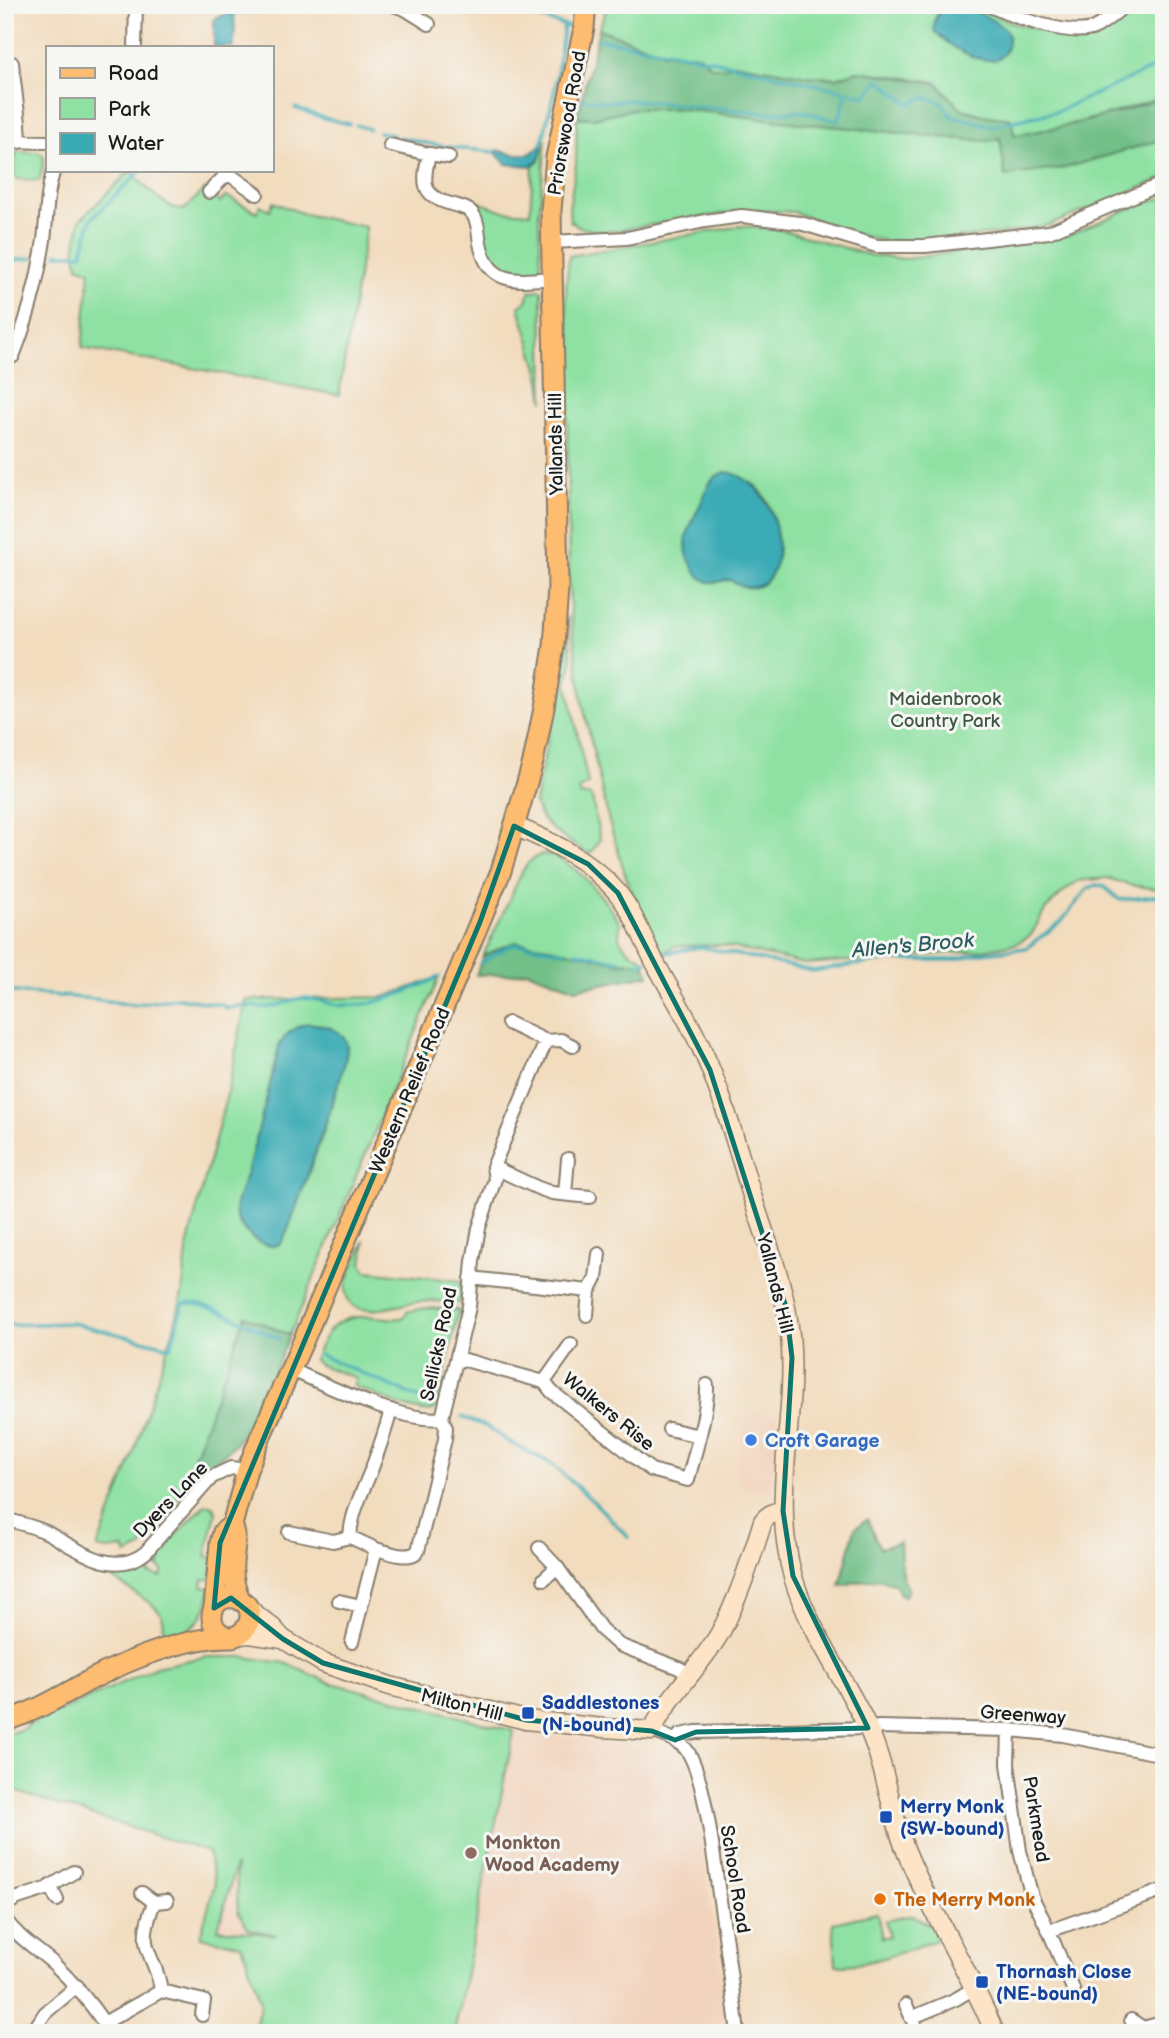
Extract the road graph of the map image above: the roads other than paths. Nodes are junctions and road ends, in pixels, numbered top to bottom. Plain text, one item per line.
1 (136, 5) edge
2 (393, 5) edge
3 (586, 5) edge
4 (988, 5) edge
5 (1125, 5) edge
6 (429, 24) dead end
7 (135, 46) edge
8 (12, 63) dead end
9 (5, 141) edge
10 (20, 142) junction
11 (46, 142) edge
12 (390, 145) dead end
13 (429, 154) junction
14 (449, 157) dead end
15 (53, 172) edge
16 (225, 172) edge
17 (1164, 183) edge
18 (209, 192) dead end
19 (257, 194) dead end
20 (552, 242) junction
21 (552, 278) junction
22 (5, 356) edge
23 (554, 646) joint
24 (514, 826) junction
25 (508, 1023) dead end
26 (546, 1041) junction
27 (573, 1046) dead end
28 (568, 1159) dead end
29 (493, 1167) junction
30 (565, 1194) junction
31 (590, 1197) dead end
32 (599, 1254) dead end
33 (471, 1278) junction
34 (589, 1291) junction
35 (587, 1315) dead end
36 (571, 1343) dead end
37 (458, 1358) junction
38 (290, 1369) junction
39 (544, 1382) junction
40 (707, 1385) dead end
41 (391, 1410) junction
42 (442, 1418) junction
43 (669, 1429) dead end
44 (699, 1436) junction
45 (247, 1471) junction
46 (783, 1511) junction
47 (5, 1520) edge
48 (232, 1525) junction
49 (289, 1532) dead end
50 (350, 1537) junction
51 (539, 1548) dead end
52 (376, 1549) junction
53 (556, 1567) junction
54 (544, 1579) dead end
55 (340, 1601) dead end
56 (245, 1605) junction
57 (361, 1606) junction
58 (213, 1612) junction
59 (233, 1636) junction
60 (283, 1639) junction
61 (184, 1642) junction
62 (352, 1642) dead end
63 (691, 1675) junction
64 (5, 1721) edge
65 (867, 1728) junction
66 (1009, 1730) junction
67 (652, 1731) junction
68 (675, 1740) junction
69 (1164, 1755) edge
70 (74, 1872) dead end
71 (50, 1886) junction
72 (1164, 1890) edge
73 (142, 1893) dead end
74 (57, 1900) dead end
75 (5, 1905) edge
76 (5, 1919) edge
77 (1049, 1931) junction
78 (77, 1986) junction
79 (974, 1988) junction
80 (1073, 1989) dead end
81 (161, 1991) junction
82 (906, 2006) dead end
83 (202, 2015) dead end
84 (911, 2018) junction
85 (1131, 2020) dead end
86 (1158, 2024) dead end
87 (107, 2028) edge
88 (1144, 2030) edge
89 (918, 2032) edge
90 (32, 2033) edge
91 (738, 2033) edge
92 (995, 2033) edge

1 - 7 street
2 - 6 street
3 - 20 main road, Priorswood Road
4 - 5 street
8 - 10 street
9 - 10 street
10 - 11 street
12 - 13 street
13 - 14 street
13 - 21 street
15 - 22 street
16 - 18 street
16 - 19 street
17 - 20 street
20 - 21 main road, Yallands Hill
21 - 23 main road, Yallands Hill
23 - 24 main road, Western Relief Road
24 - 38 main road, Western Relief Road
24 - 46 street, Yallands Hill
25 - 26 street
26 - 27 street
26 - 29 street, Sellicks Road
28 - 30 street
29 - 30 street
29 - 33 street, Sellicks Road
30 - 31 street
32 - 34 street
33 - 34 street
33 - 37 street, Sellicks Road
34 - 35 street
36 - 39 street, Walkers Rise
37 - 39 street, Walkers Rise
37 - 42 street, Sellicks Road
38 - 41 street, Sellicks Road
38 - 45 main road, Western Relief Road
39 - 44 street, Walkers Rise
40 - 44 street, Walkers Rise
41 - 42 street, Sellicks Road
41 - 50 street, Sellicks Road
42 - 52 street, Sellicks Road
43 - 44 street, Walkers Rise
45 - 47 street, Dyers Lane
45 - 48 main road, Western Relief Road
46 - 63 street
46 - 65 street, Yallands Hill
48 - 56 main road, Western Relief Road
48 - 58 main road, Western Relief Road
49 - 50 street, Sellicks Road
50 - 52 street, Sellicks Road
51 - 53 street
52 - 57 street
53 - 54 street
53 - 63 street
55 - 57 street
56 - 58 main road
56 - 59 main road
56 - 60 street, Milton Hill
57 - 62 street
58 - 59 main road
58 - 61 main road, Milton Hill
59 - 60 street, Milton Hill
59 - 61 main road, Milton Hill
60 - 67 street, Milton Hill
61 - 64 main road, Milton Hill
63 - 67 street
65 - 66 street, Greenway
65 - 68 street
65 - 79 street, Yallands Hill
66 - 69 street, Greenway
66 - 77 street, Parkmead
67 - 68 street, Milton Hill
68 - 91 street, School Road
70 - 71 street
71 - 74 street
71 - 75 street
72 - 77 street
73 - 81 street
76 - 78 street
77 - 80 street, Parkmead
78 - 87 street
78 - 90 street
79 - 84 street
79 - 92 street, Yallands Hill
81 - 83 street
81 - 87 street
82 - 84 street
84 - 89 street
85 - 88 street
86 - 88 street

